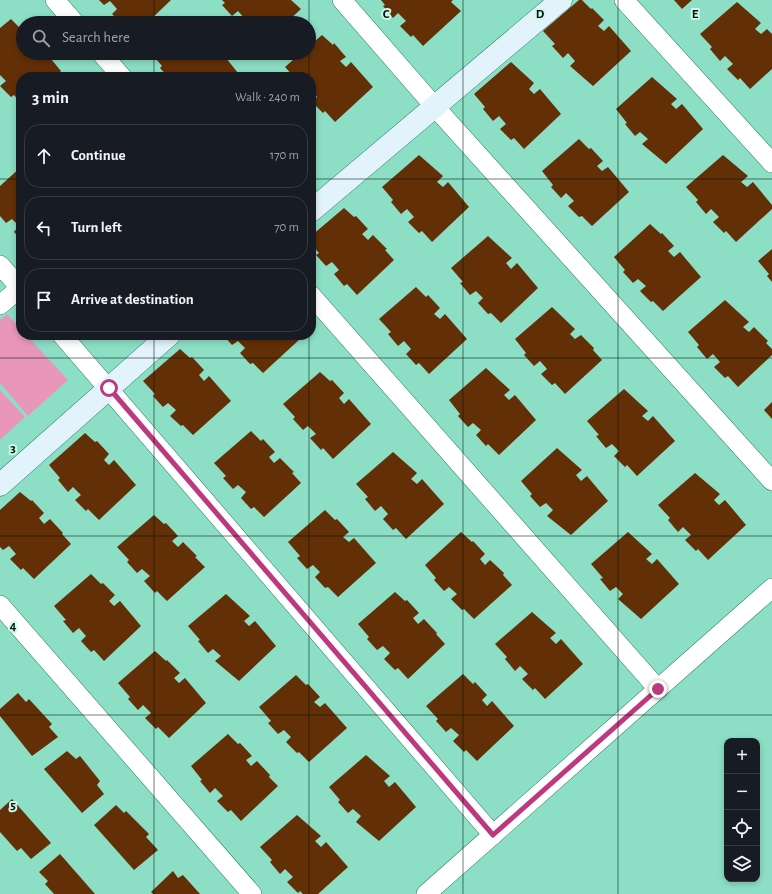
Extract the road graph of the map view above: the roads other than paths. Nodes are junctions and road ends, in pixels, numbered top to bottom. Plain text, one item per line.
1 (55, 0) edge
2 (342, 0) edge
3 (561, 0) edge
4 (624, 0) edge
5 (69, 16) edge
6 (107, 60) edge
7 (118, 72) edge
8 (435, 106) junction
9 (772, 163) edge
10 (316, 207) edge
11 (0, 265) edge
12 (16, 283) edge
13 (16, 291) edge
14 (316, 301) edge
15 (0, 305) edge
16 (66, 340) edge
17 (163, 340) edge
18 (109, 388) junction
19 (772, 480) edge
20 (0, 485) edge
21 (772, 588) edge
22 (0, 605) edge
23 (658, 689) junction
24 (493, 835) junction
25 (252, 894) edge
26 (426, 894) edge

1 - 5 street
2 - 8 street
3 - 8 street
4 - 9 street
6 - 7 street
8 - 10 street
8 - 19 street
11 - 12 street
13 - 15 street
14 - 23 street
16 - 18 street
17 - 18 street
18 - 20 street
18 - 24 street
21 - 23 street
22 - 25 street
23 - 24 street
24 - 26 street

